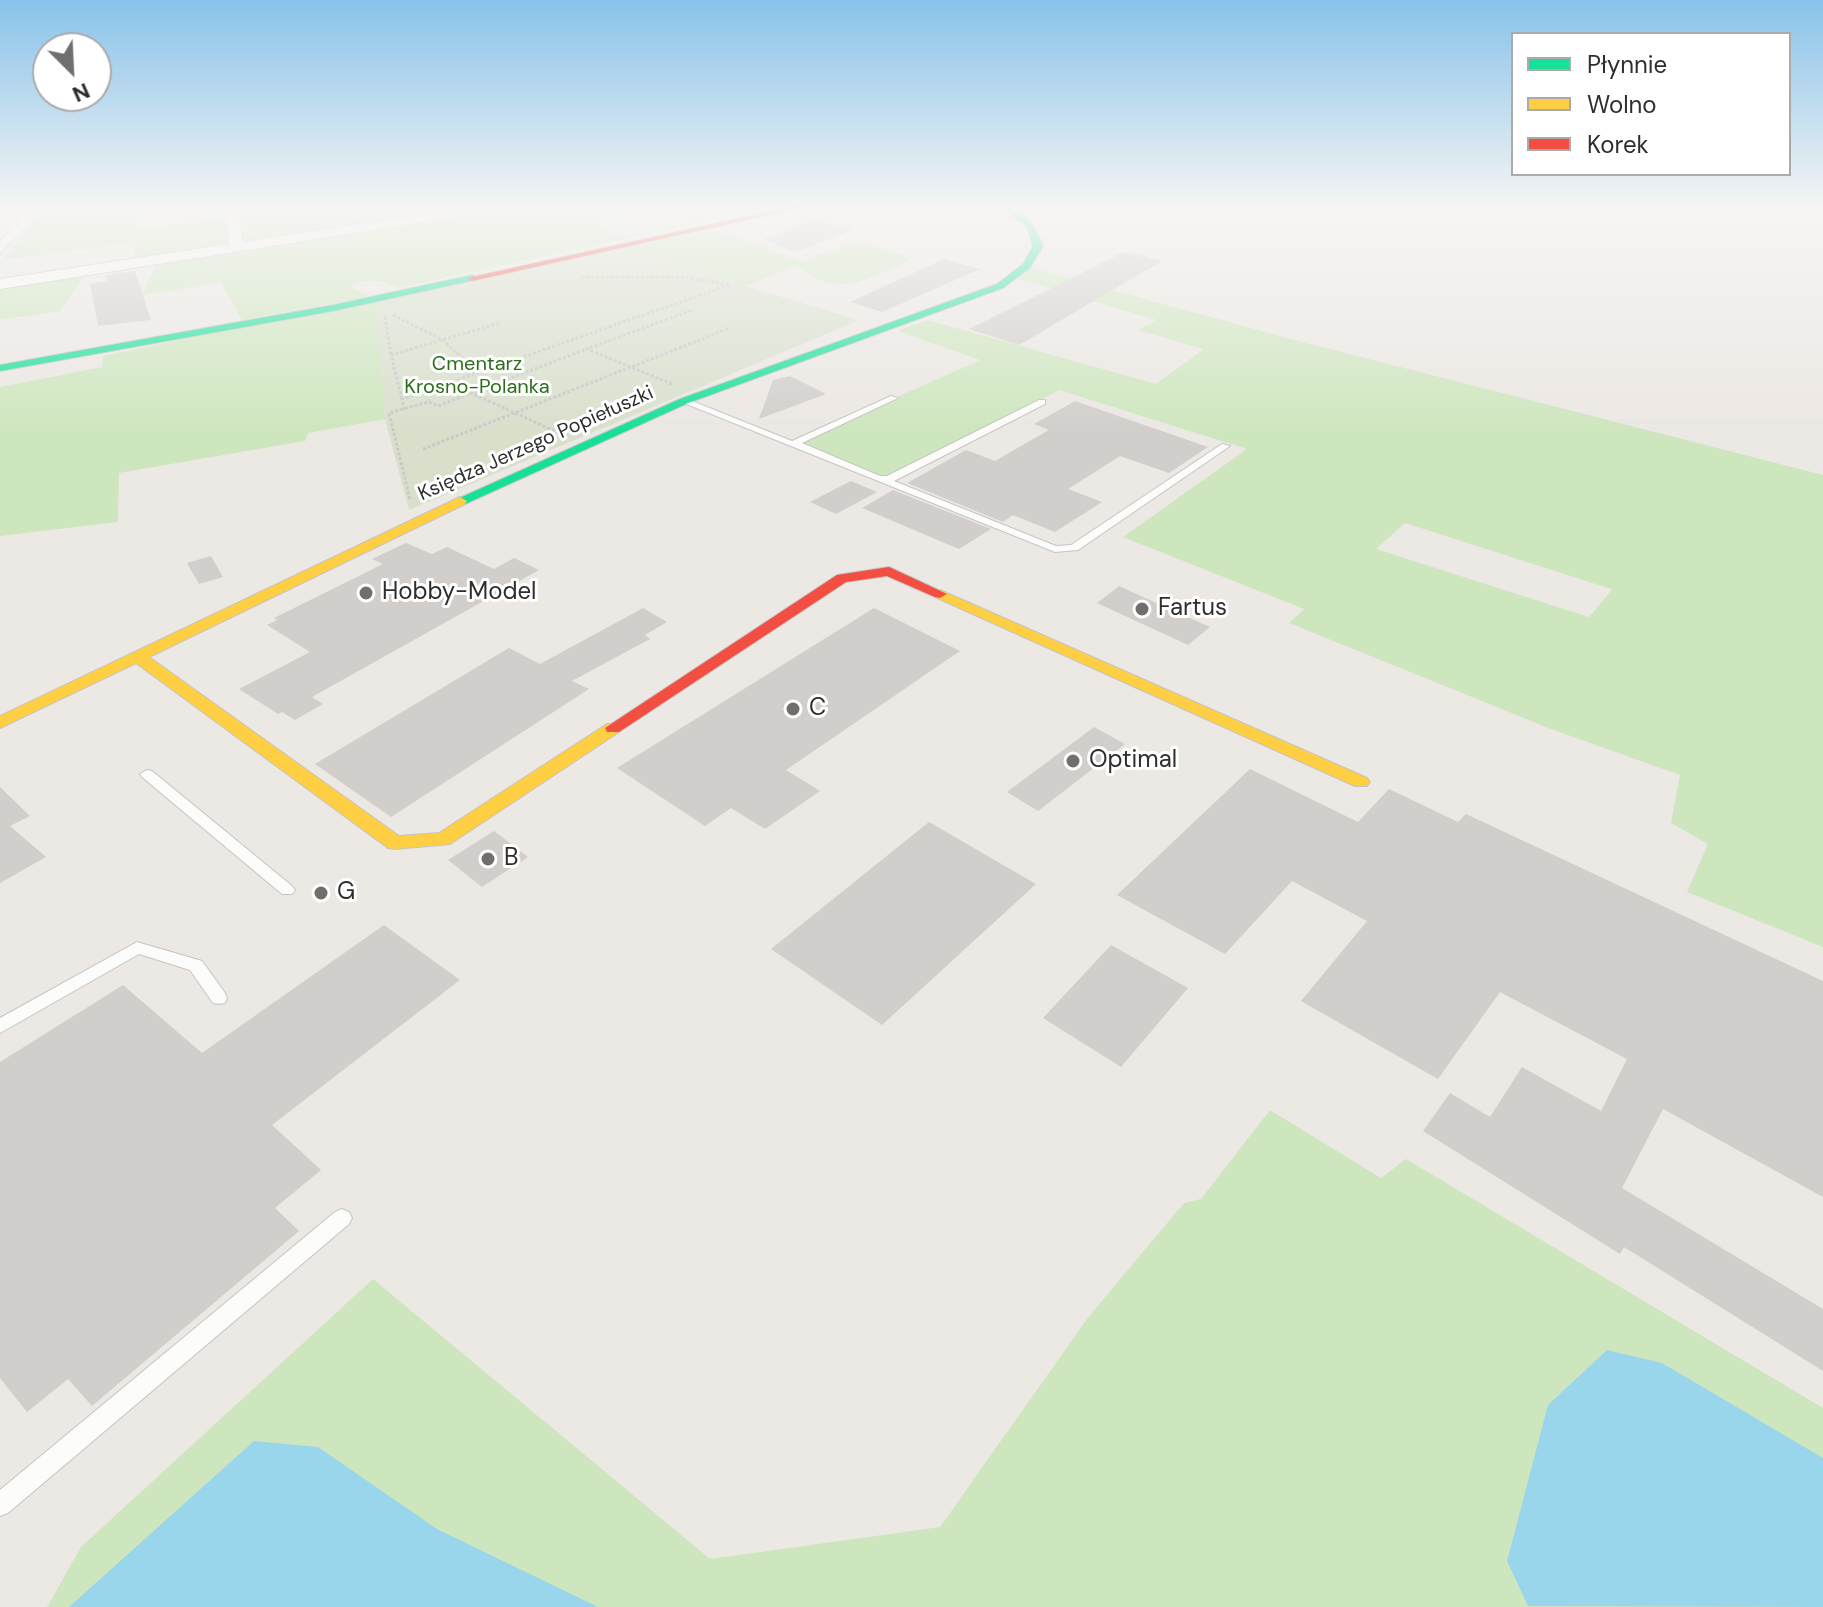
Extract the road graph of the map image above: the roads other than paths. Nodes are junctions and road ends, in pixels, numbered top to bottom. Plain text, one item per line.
1 (453, 281) edge
2 (1007, 281) edge
3 (0, 368) edge
4 (684, 395) junction
5 (894, 398) dead end
6 (1042, 402) dead end
7 (794, 443) junction
8 (1225, 446) dead end
9 (138, 657) junction
10 (0, 723) edge
11 (147, 774) dead end
12 (1361, 782) dead end
13 (287, 890) dead end
14 (219, 998) dead end
15 (0, 1026) edge
16 (342, 1218) dead end
17 (0, 1505) edge

1 - 3 street
2 - 4 street, Księdza Jerzego Popiełuszki
4 - 7 lane
4 - 9 street, Księdza Jerzego Popiełuszki
5 - 7 lane
6 - 7 lane
7 - 8 lane
9 - 10 street, Księdza Jerzego Popiełuszki
9 - 12 street
11 - 13 lane
14 - 15 lane
16 - 17 lane

